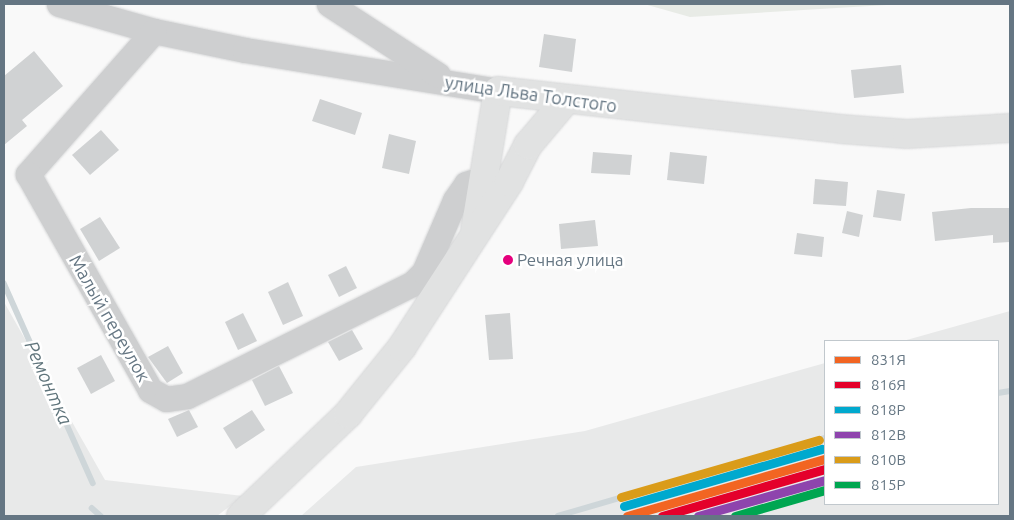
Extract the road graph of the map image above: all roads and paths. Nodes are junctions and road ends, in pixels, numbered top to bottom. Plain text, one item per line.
1 (59, 4) edge
2 (328, 4) edge
3 (154, 31) junction
4 (448, 82) junction
5 (498, 91) junction
6 (565, 101) junction
7 (1010, 128) edge
8 (484, 178) junction
9 (474, 231) junction
10 (241, 516) edge

1 - 3 street, улица Льва Толстого
2 - 4 street
3 - 4 street, улица Льва Толстого
3 - 8 street, Малый переулок
4 - 5 street, улица Льва Толстого
5 - 6 main road, улица Льва Толстого
5 - 8 main road
6 - 7 main road, улица Льва Толстого
6 - 9 main road
8 - 9 main road
9 - 10 main road

